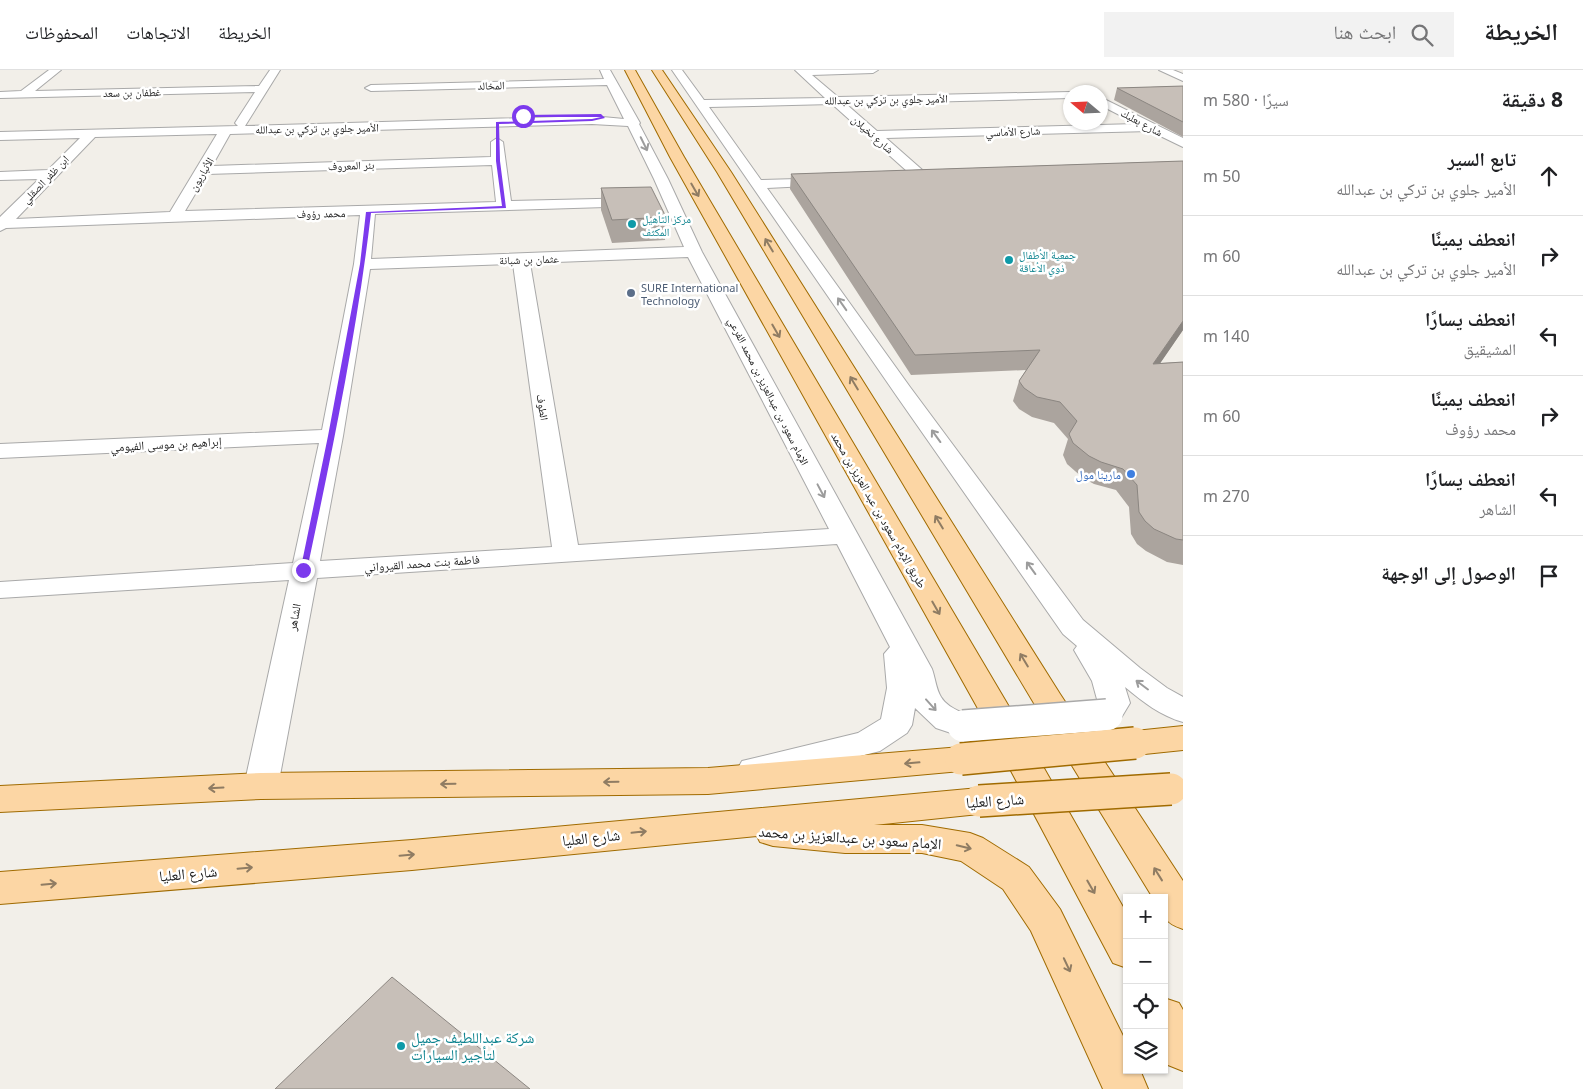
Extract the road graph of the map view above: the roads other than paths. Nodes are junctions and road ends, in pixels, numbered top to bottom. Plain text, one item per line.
1 (56, 70) edge
2 (275, 70) edge
3 (630, 70) edge
4 (657, 70) edge
5 (873, 70) edge
6 (1164, 70) edge
7 (801, 71) edge
8 (609, 74) edge
9 (681, 76) edge
10 (1183, 78) edge
11 (149, 81) dead end
12 (370, 88) dead end
13 (263, 89) junction
14 (138, 92) junction
15 (24, 94) junction
16 (0, 95) edge
17 (1063, 95) edge
18 (1108, 99) edge
19 (835, 100) junction
20 (702, 104) junction
21 (629, 116) junction
22 (590, 118) junction
23 (241, 123) junction
24 (497, 123) junction
25 (1152, 127) junction
26 (151, 129) junction
27 (0, 130) edge
28 (131, 130) junction
29 (226, 130) junction
30 (92, 133) junction
31 (875, 135) junction
32 (0, 136) edge
33 (686, 143) junction
34 (1183, 143) edge
35 (498, 161) junction
36 (204, 170) junction
37 (50, 174) junction
38 (0, 176) edge
39 (904, 179) edge
40 (845, 181) edge
41 (757, 184) junction
42 (670, 202) junction
43 (504, 207) junction
44 (368, 212) junction
45 (175, 216) junction
46 (1, 225) edge
47 (694, 252) junction
48 (521, 259) junction
49 (362, 264) junction
50 (332, 436) junction
51 (0, 451) edge
52 (845, 536) junction
53 (566, 554) junction
54 (303, 570) junction
55 (0, 590) edge
56 (1074, 626) junction
57 (897, 630) junction
58 (1183, 712) edge
59 (1183, 738) edge
60 (708, 781) junction
61 (262, 786) junction
62 (1177, 788) edge
63 (0, 799) edge
64 (706, 826) junction
65 (0, 888) edge
66 (1183, 913) edge
67 (1123, 944) edge
68 (1168, 1024) edge
69 (1183, 1050) edge
70 (1126, 1089) edge

1 - 15 street
2 - 13 street
3 - 33 main road, طريق الإمام سعود بن عبد العزيز بن محمد
4 - 33 main road, طريق الإمام سعود بن عبد العزيز بن محمد
5 - 7 street
6 - 10 street
7 - 19 street, شارع نخيلان
8 - 12 street, المخالد
8 - 21 street, الإمام سعود بن عبدالعزيز بن محمد الفرعي
8 - 33 main road
9 - 20 street
9 - 33 main road
11 - 14 street
13 - 14 street, غطفان بن سعد
13 - 23 street
14 - 15 street, غطفان بن سعد
15 - 16 street, غطفان بن سعد
17 - 19 street, الأمير جلوي بن تركي بن عبدالله
18 - 25 street, شارع بعلبك
19 - 20 street, الأمير جلوي بن تركي بن عبدالله
19 - 31 street, شارع نخيلان
20 - 41 street
21 - 22 street, الأمير جلوي بن تركي بن عبدالله
21 -> 42 street, الإمام سعود بن عبدالعزيز بن محمد الفرعي
22 - 23 street, الأمير جلوي بن تركي بن عبدالله
22 - 24 street, الأمير جلوي بن تركي بن عبدالله
23 - 26 street, الأمير جلوي بن تركي بن عبدالله
24 - 29 street, الأمير جلوي بن تركي بن عبدالله
24 - 35 street
25 - 31 street, شارع الأماسي
25 - 34 street, شارع بعلبك
26 - 28 street, الأمير جلوي بن تركي بن عبدالله
26 - 29 street, الأمير جلوي بن تركي بن عبدالله
27 - 28 street, الأمير جلوي بن تركي بن عبدالله
28 - 30 street, الأمير جلوي بن تركي بن عبدالله
29 - 36 street, الأنباريون
30 - 32 street, الأمير جلوي بن تركي بن عبدالله
30 - 37 street, ابن ظفر الصقلي
31 - 39 street, شارع نخيلان
66 -> 33 main road, طريق الإمام سعود بن عبد العزيز بن محمد
33 -> 67 main road, طريق الإمام سعود بن عبد العزيز بن محمد
35 - 36 street, بئر المعروف
35 - 43 street
36 - 45 street, الأنباريون
37 - 38 street
37 - 46 street, ابن ظفر الصقلي
40 - 41 street
56 -> 41 street
42 - 43 street, محمد رؤوف
42 - 47 street, الإمام سعود بن عبدالعزيز بن محمد الفرعي
43 - 44 street, محمد رؤوف
44 - 45 street, محمد رؤوف
44 - 49 street, الشاهر
45 - 46 street, محمد رؤوف
47 - 48 street, عثمان بن شبانة
47 -> 52 street, الإمام سعود بن عبدالعزيز بن محمد الفرعي
48 - 49 street, عثمان بن شبانة
48 - 53 street, الطوف
49 - 50 street, الشاهر
50 - 51 street, إبراهيم بن موسى الفيومي
50 - 54 street, الشاهر
52 - 53 street, فاطمة بنت محمد القيرواني
52 - 57 street, الإمام سعود بن عبدالعزيز بن محمد الفرعي
53 - 54 street, فاطمة بنت محمد القيرواني
54 - 55 street, فاطمة بنت محمد القيرواني
54 - 61 street, الشاهر
57 -> 56 street, الإمام سعود بن عبدالعزيز بن محمد الفرعي, bridge
58 -> 56 street
57 - 60 street
59 -> 60 main road, bridge
60 -> 61 main road
61 -> 63 main road
62 - 64 main road, شارع العليا, bridge
65 -> 64 main road, شارع العليا
64 -> 70 main road, الإمام سعود بن عبدالعزيز بن محمد
68 - 69 main road

